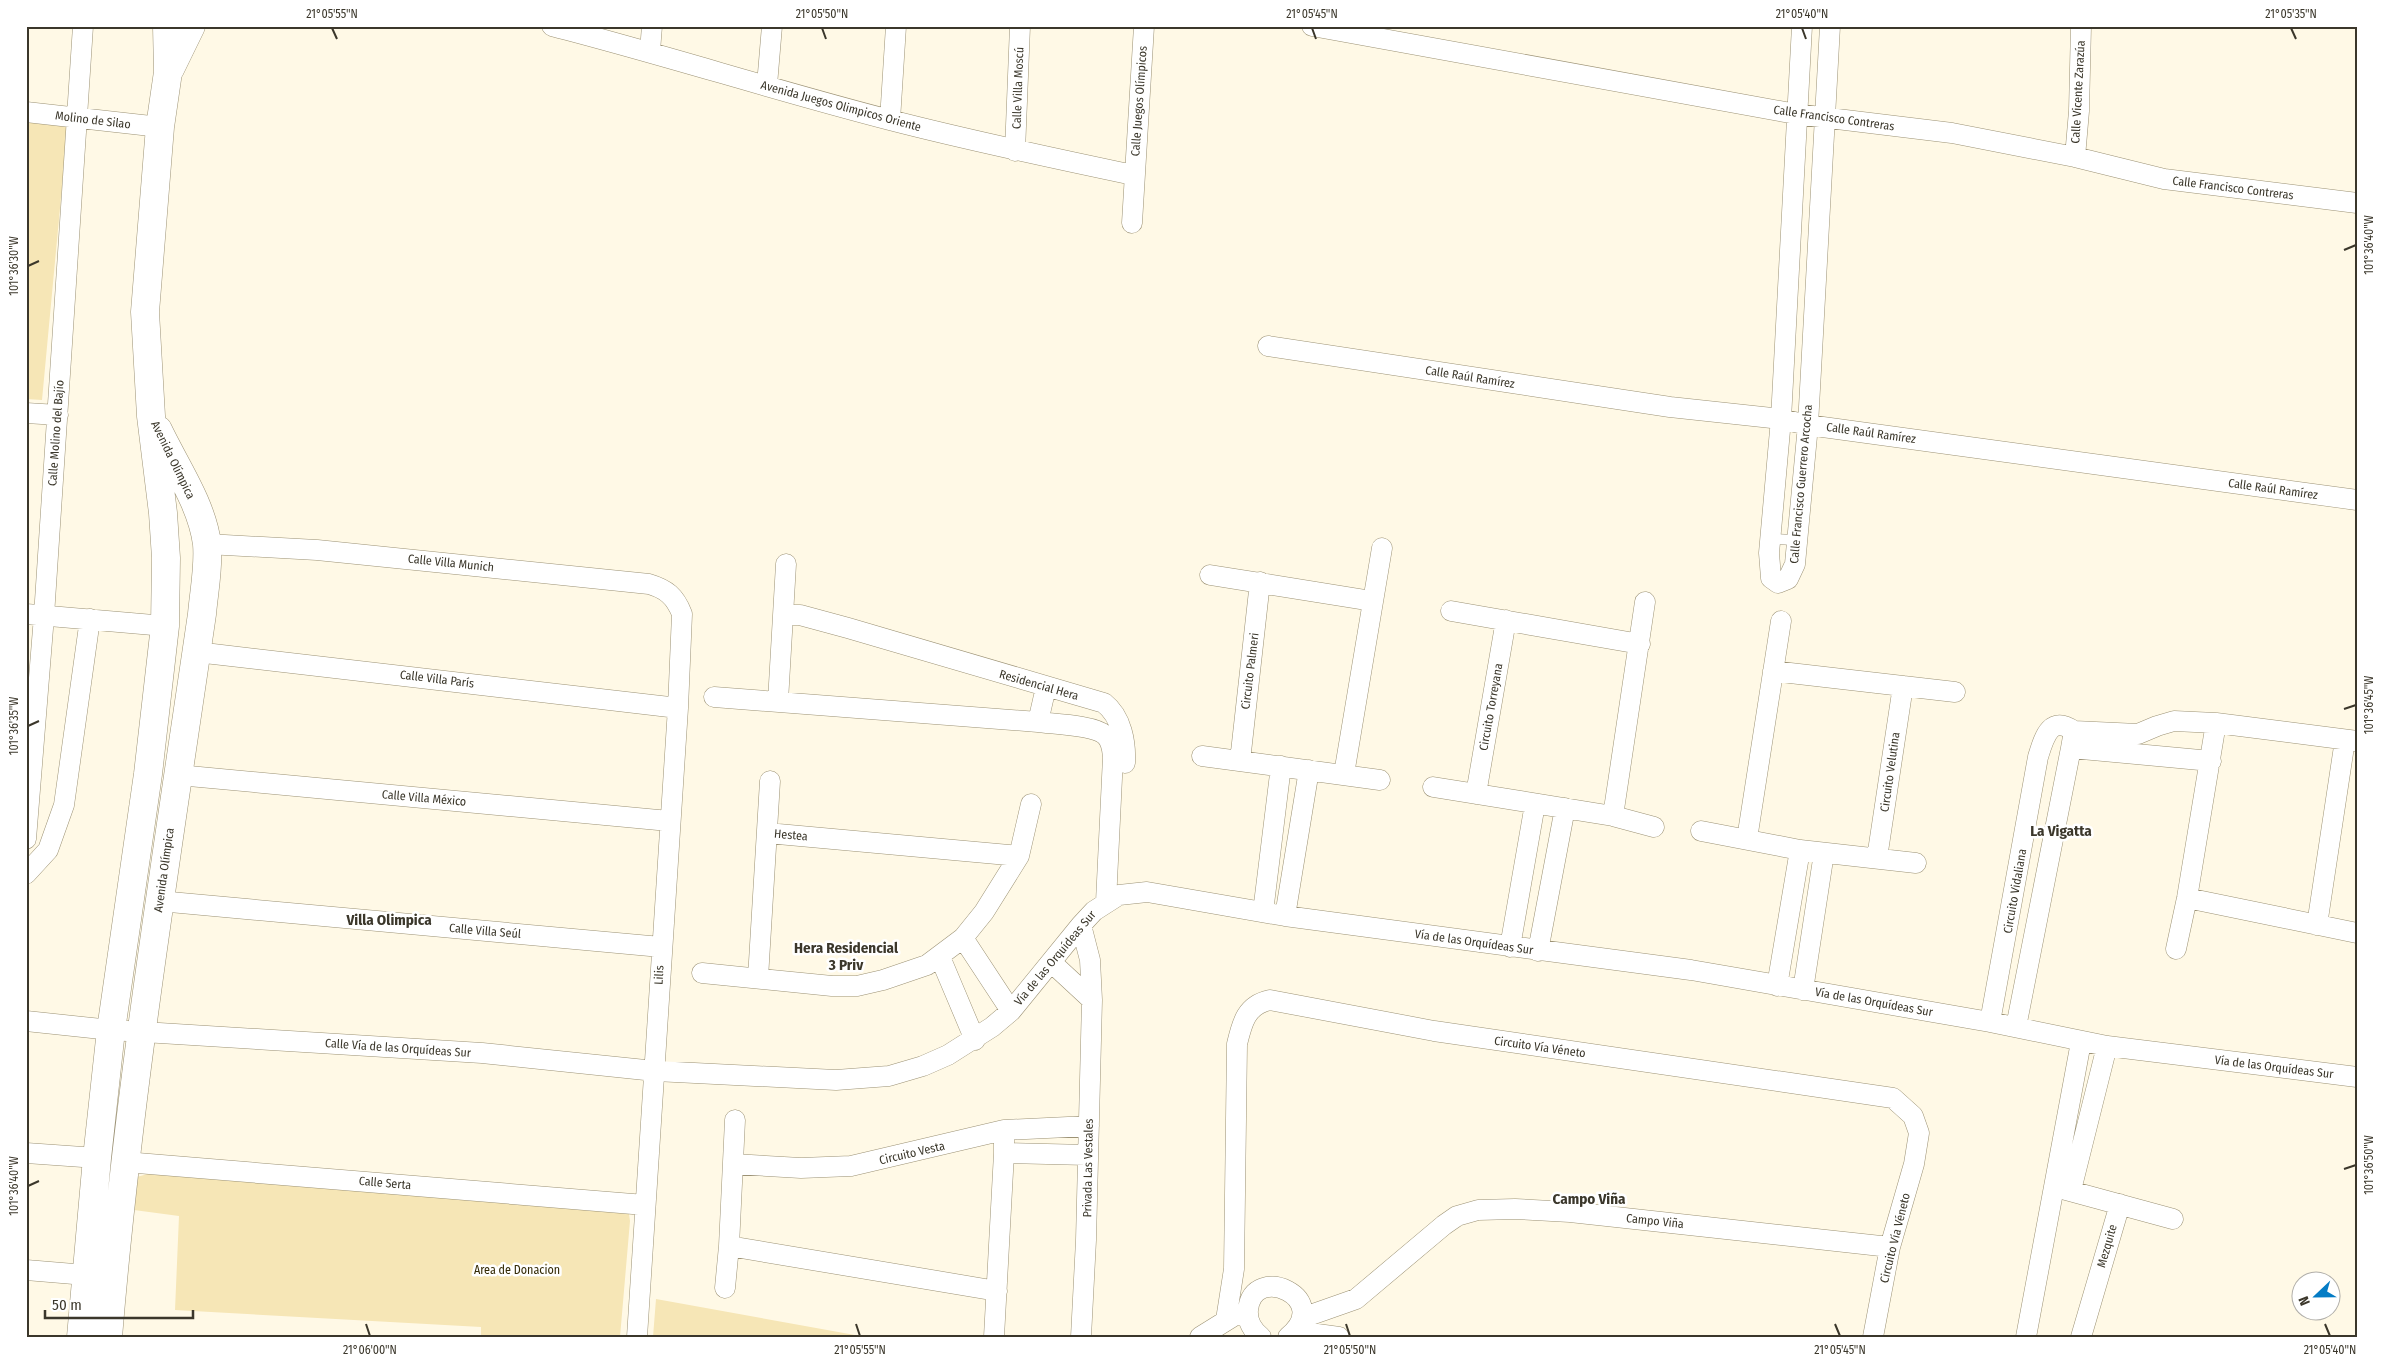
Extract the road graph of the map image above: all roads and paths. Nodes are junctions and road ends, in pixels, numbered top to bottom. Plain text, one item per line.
1 (83, 26) edge
2 (167, 26) edge
3 (191, 26) edge
4 (552, 26) edge
5 (652, 26) edge
6 (772, 26) edge
7 (896, 26) edge
8 (1020, 26) edge
9 (1144, 26) edge
10 (1312, 26) edge
11 (1802, 26) edge
12 (1830, 26) edge
13 (2081, 26) edge
14 (650, 51) junction
15 (168, 72) junction
16 (767, 85) junction
17 (26, 112) edge
18 (1796, 114) junction
19 (76, 117) junction
20 (1824, 118) junction
21 (890, 120) junction
22 (160, 127) junction
23 (1015, 151) junction
24 (2075, 157) junction
25 (1133, 175) junction
26 (2357, 203) edge
27 (1132, 224) dead end
28 (1268, 346) dead end
29 (26, 413) edge
30 (58, 415) junction
31 (151, 416) junction
32 (1781, 419) junction
33 (1808, 425) junction
34 (2357, 500) edge
35 (1771, 539) junction
36 (1797, 540) junction
37 (206, 544) junction
38 (1382, 548) dead end
39 (786, 564) dead end
40 (1210, 575) dead end
41 (1260, 582) junction
42 (1372, 601) junction
43 (1645, 602) dead end
44 (1451, 611) dead end
45 (682, 614) joint
46 (35, 615) edge
47 (783, 615) junction
48 (90, 620) junction
49 (1506, 620) junction
50 (1781, 622) dead end
51 (165, 626) junction
52 (1640, 644) junction
53 (196, 652) junction
54 (1773, 671) junction
55 (1903, 686) junction
56 (1046, 687) junction
57 (1955, 692) dead end
58 (714, 697) dead end
59 (778, 701) junction
60 (678, 708) junction
61 (1038, 722) junction
62 (2216, 723) junction
63 (2073, 739) junction
64 (2351, 741) edge
65 (1202, 756) dead end
66 (1119, 757) junction
67 (1240, 761) junction
68 (2211, 761) junction
69 (1281, 766) junction
70 (1309, 770) junction
71 (1344, 774) junction
72 (178, 775) junction
73 (1380, 780) dead end
74 (770, 781) dead end
75 (1433, 787) dead end
76 (1476, 794) junction
77 (1031, 804) dead end
78 (1535, 804) junction
79 (1566, 808) junction
80 (1613, 816) junction
81 (669, 821) junction
82 (1654, 827) dead end
83 (1701, 831) dead end
84 (767, 833) junction
85 (26, 839) edge
86 (1747, 839) junction
87 (1800, 850) junction
88 (1824, 853) junction
89 (1018, 856) junction
90 (1877, 858) junction
91 (1916, 864) dead end
92 (26, 874) edge
93 (2187, 898) junction
94 (1112, 899) junction
95 (159, 901) junction
96 (1263, 912) junction
97 (1286, 916) junction
98 (2317, 924) junction
99 (1081, 925) junction
100 (2357, 933) edge
101 (963, 938) junction
102 (660, 947) junction
103 (1510, 947) junction
104 (2176, 950) dead end
105 (1538, 951) junction
106 (940, 957) junction
107 (1052, 962) junction
108 (702, 973) dead end
109 (758, 978) junction
110 (1777, 986) junction
111 (1803, 990) junction
112 (1092, 1000) junction
113 (1011, 1011) junction
114 (26, 1021) edge
115 (1990, 1022) junction
116 (2016, 1027) junction
117 (111, 1030) junction
118 (141, 1032) junction
119 (975, 1040) junction
120 (2081, 1042) junction
121 (2107, 1046) junction
122 (655, 1071) junction
123 (2357, 1077) edge
124 (734, 1120) dead end
125 (1089, 1126) junction
126 (1004, 1130) junction
127 (26, 1153) edge
128 (1004, 1153) junction
129 (1088, 1155) junction
130 (97, 1158) junction
131 (125, 1162) junction
132 (733, 1164) junction
133 (2063, 1188) junction
134 (2120, 1204) junction
135 (645, 1205) junction
136 (2173, 1219) dead end
137 (729, 1246) junction
138 (1890, 1247) junction
139 (26, 1270) edge
140 (86, 1275) junction
141 (725, 1288) dead end
142 (997, 1291) junction
143 (1248, 1309) junction
144 (1226, 1320) junction
145 (1295, 1329) edge
146 (81, 1337) edge
147 (108, 1337) edge
148 (637, 1337) edge
149 (994, 1337) edge
150 (1081, 1337) edge
151 (1200, 1337) edge
152 (1260, 1337) edge
153 (1339, 1337) edge
154 (1873, 1337) edge
155 (2026, 1337) edge
156 (2081, 1337) edge

1 - 19 street, Calle Molino del Bajío
2 - 15 street, Avenida Olímpica
3 - 15 street, Avenida Olímpica
4 - 14 street, Avenida Juegos Olimpicos Oriente
5 - 14 street
6 - 16 street
7 - 21 street
8 - 23 street, Calle Villa Moscú
9 - 25 street, Calle Juegos Olímpicos
10 - 18 street, Calle Francisco Contreras
11 - 18 street, Calle Francisco Guerrero Arcocha
12 - 20 street, Calle Francisco Guerrero Arcocha
13 - 24 street, Calle Vicente Zarazúa
14 - 16 street, Avenida Juegos Olimpicos Oriente
15 - 22 street, Avenida Olímpica
16 - 21 street, Avenida Juegos Olimpicos Oriente
17 - 19 street, Molino de Silao
18 - 20 street, Calle Francisco Contreras
18 - 32 street, Calle Francisco Guerrero Arcocha
19 - 22 street, Molino de Silao
19 - 30 street, Calle Molino del Bajío
20 - 24 street, Calle Francisco Contreras
20 - 33 street, Calle Francisco Guerrero Arcocha
21 - 23 street, Avenida Juegos Olimpicos Oriente
22 - 31 street, Avenida Olímpica
23 - 25 street, Avenida Juegos Olimpicos Oriente
24 - 26 street, Calle Francisco Contreras
25 - 27 street, Calle Juegos Olímpicos
28 - 32 street, Calle Raúl Ramírez
29 - 30 street
30 - 46 street, Calle Molino del Bajío
31 - 37 street, Avenida Olímpica
31 - 51 street, Avenida Olímpica
32 - 33 street, Calle Raúl Ramírez
32 - 35 street, Calle Francisco Guerrero Arcocha
33 - 34 street, Calle Raúl Ramírez
33 - 36 street, Calle Francisco Guerrero Arcocha
35 - 36 lane
35 - 36 street, Calle Francisco Guerrero Arcocha
37 - 45 street, Calle Villa Munich
37 - 53 street, Avenida Olímpica
38 - 42 street
39 - 47 street
40 - 41 street
41 - 42 street
41 - 67 street, Circuito Palmeri
42 - 71 street
43 - 52 street
44 - 49 street
45 - 60 street, Lilis
46 - 48 street
46 - 85 street, Calle Molino del Bajío
47 - 56 street, Residencial Hera
47 - 59 street
48 - 51 street
48 - 92 street
49 - 52 street
49 - 76 street, Circuito Torreyana
50 - 54 street
51 - 117 street, Avenida Olímpica
52 - 80 street
53 - 60 street, Calle Villa París
53 - 72 street, Avenida Olímpica
54 - 55 street
54 - 86 street
55 - 57 street
55 - 90 street, Circuito Velutina
56 - 61 street
56 - 66 street, Residencial Hera
58 - 59 street, Residencial Hera
59 - 61 street, Residencial Hera
60 - 81 street, Lilis
61 - 66 street, Residencial Hera
62 - 63 street, Circuito Vidaliana
62 - 64 street, Circuito Vidaliana
62 - 68 street
63 - 68 street, Circuito Vidaliana
63 - 115 street, Circuito Vidaliana
63 - 116 street
64 - 98 street, Circuito Vidaliana
65 - 67 street
66 - 94 street, Residencial Hera
67 - 69 street
68 - 93 street
69 - 70 street
69 - 96 street
70 - 71 street
70 - 97 street
71 - 73 street
72 - 81 street, Calle Villa México
72 - 95 street, Avenida Olímpica
74 - 84 street
75 - 76 street
76 - 78 street
77 - 89 street
78 - 79 street
78 - 103 street
79 - 80 street
79 - 105 street
80 - 82 street
81 - 102 street, Lilis
83 - 86 street
84 - 89 street, Hestea
84 - 109 street, Hestea
86 - 87 street
87 - 88 street
87 - 110 street
88 - 90 street
88 - 111 street
89 - 101 street
90 - 91 street
93 - 98 street
93 - 104 street
94 - 96 street, Vía de las Orquídeas Sur
94 - 99 street, Vía de las Orquídeas Sur
95 - 102 street, Calle Villa Seúl
95 - 118 street, Avenida Olímpica
96 - 97 street, Vía de las Orquídeas Sur
97 - 103 street, Vía de las Orquídeas Sur
98 - 100 street
99 - 107 street, Vía de las Orquídeas Sur
99 - 112 street, Privada Las Vestales
101 - 106 street
101 - 113 street
102 - 122 street, Lilis
103 - 105 street, Vía de las Orquídeas Sur
105 - 110 street, Vía de las Orquídeas Sur
106 - 109 street
106 - 119 street
107 - 112 street
107 - 113 street, Vía de las Orquídeas Sur
108 - 109 street
110 - 111 street, Vía de las Orquídeas Sur
111 - 115 street, Vía de las Orquídeas Sur
112 - 125 street, Privada Las Vestales
113 - 119 street, Vía de las Orquídeas Sur
114 - 117 street, Calle Vía de las Orquídeas Sur
115 - 116 street, Vía de las Orquídeas Sur
116 - 120 street, Vía de las Orquídeas Sur
117 - 118 street, Calle Vía de las Orquídeas Sur
117 - 130 street, Avenida Olímpica
118 - 122 street, Calle Vía de las Orquídeas Sur
118 - 131 street, Avenida Olímpica
119 - 122 street, Vía de las Orquídeas Sur
120 - 121 street, Vía de las Orquídeas Sur
120 - 133 street
121 - 123 street, Vía de las Orquídeas Sur
121 - 133 street
122 - 135 street, Lilis
124 - 132 street
125 - 126 street, Circuito Vesta
125 - 129 street, Privada Las Vestales
126 - 128 street
126 - 132 street, Circuito Vesta
127 - 130 street
128 - 129 street
128 - 142 street
129 - 150 street, Privada Las Vestales
130 - 140 street, Avenida Olímpica
131 - 135 street, Calle Serta
131 - 147 street, Avenida Olímpica
132 - 137 street
133 - 134 street
133 - 155 street
134 - 136 street
134 - 156 street, Mezquite
135 - 148 street, Lilis
137 - 141 street
137 - 142 street
138 - 144 street, Circuito Vía Véneto
138 - 145 street, Campo Viña
138 - 154 street, Circuito Vía Véneto
139 - 140 street
140 - 146 street, Avenida Olímpica
142 - 149 street
143 - 144 street
143 - 145 street
143 - 152 street
144 - 151 street
145 - 153 street

